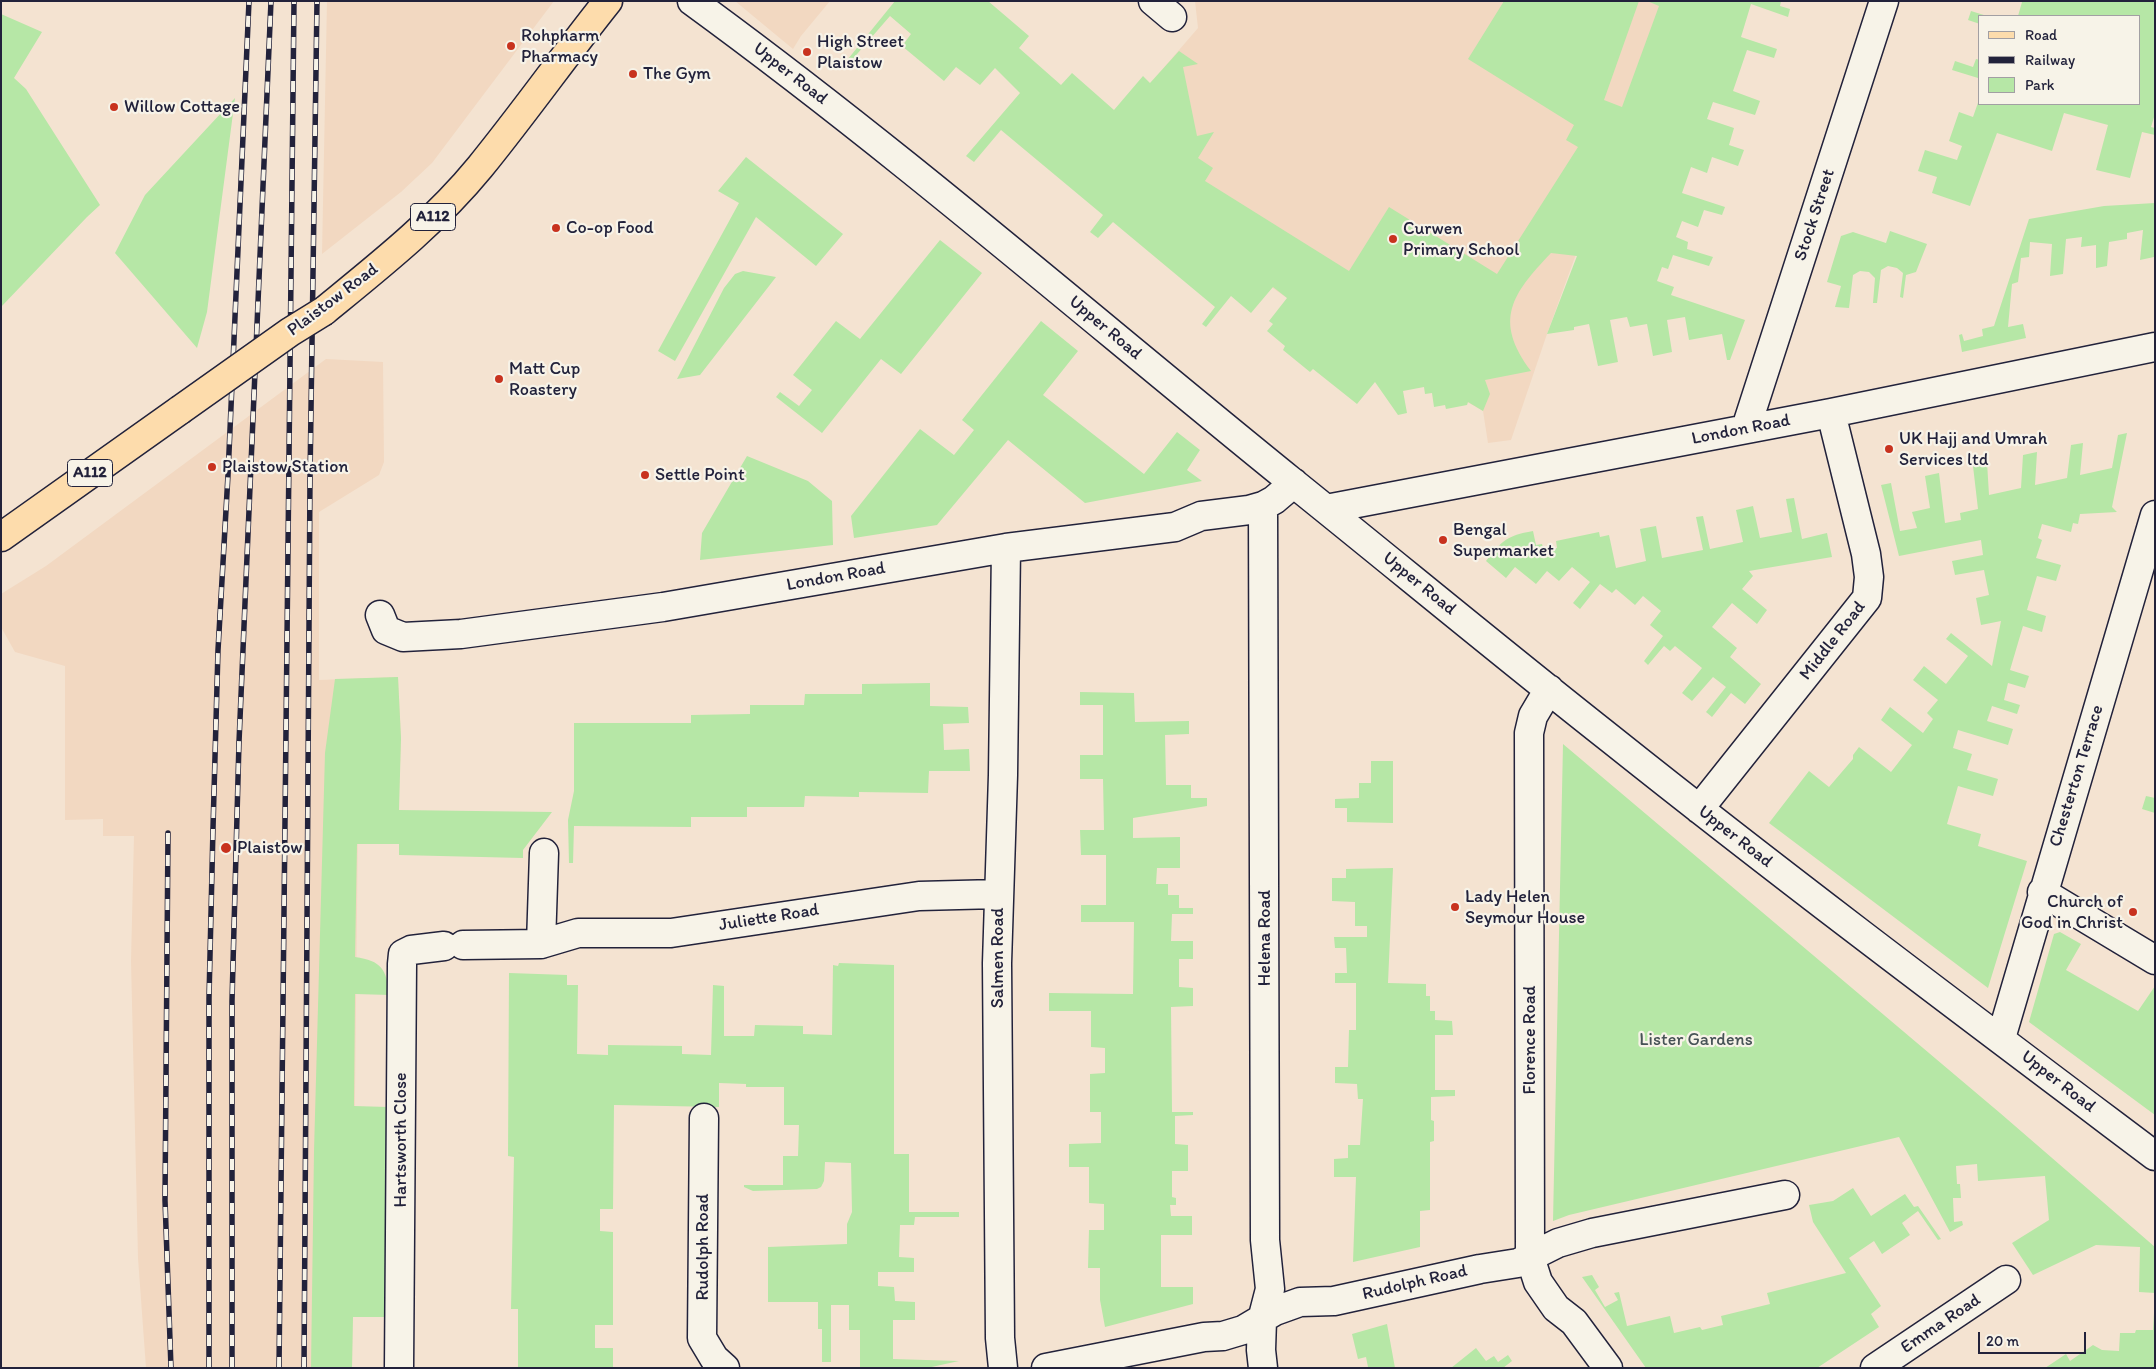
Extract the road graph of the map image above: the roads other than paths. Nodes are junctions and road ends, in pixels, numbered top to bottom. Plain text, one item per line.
1 (608, 1) edge
2 (692, 1) edge
3 (1884, 1) edge
4 (2155, 347) edge
5 (1831, 413) junction
6 (1746, 428) junction
7 (1294, 483) junction
8 (1263, 506) junction
9 (1326, 509) junction
10 (2155, 515) edge
11 (1, 537) edge
12 (1006, 548) junction
13 (380, 615) dead end
14 (1549, 689) junction
15 (1699, 809) junction
16 (544, 853) dead end
17 (2042, 892) junction
18 (998, 894) junction
19 (541, 944) junction
20 (454, 946) joint
21 (2155, 960) edge
22 (2000, 1038) junction
23 (704, 1118) dead end
24 (2155, 1156) edge
25 (1785, 1195) dead end
26 (1530, 1257) junction
27 (2006, 1280) dead end
28 (1262, 1320) junction
29 (399, 1368) edge
30 (725, 1368) edge
31 (1003, 1368) edge
32 (1046, 1368) edge
33 (1263, 1368) edge
34 (1608, 1368) edge
35 (1875, 1368) edge

1 - 11 main road, Plaistow Road / A112, bridge
2 - 7 street, Upper Road
3 - 6 street, Stock Street
4 - 5 street, London Road
5 - 6 street, London Road
5 - 15 street, Middle Road
6 - 9 street, London Road
7 - 8 street, London Road
7 - 9 street, Upper Road
8 - 12 street, London Road
8 - 28 street, Helena Road
9 - 14 street, Upper Road
10 - 17 street, Chesterton Terrace
12 - 13 street, London Road
12 - 18 street, Salmen Road
14 - 15 street, Upper Road
14 - 26 street, Florence Road
15 - 22 street, Upper Road
16 - 19 street
17 - 21 street
17 - 22 street, Chesterton Terrace
18 - 19 street, Juliette Road
18 - 31 street, Salmen Road
19 - 20 street, Juliette Road
20 - 29 street, Hartsworth Close
22 - 24 street, Upper Road
23 - 30 street, Rudolph Road
25 - 26 street, Rudolph Road
26 - 28 street, Rudolph Road
26 - 34 street, Florence Road
27 - 35 street, Emma Road
28 - 32 street, Rudolph Road
28 - 33 street, Helena Road

